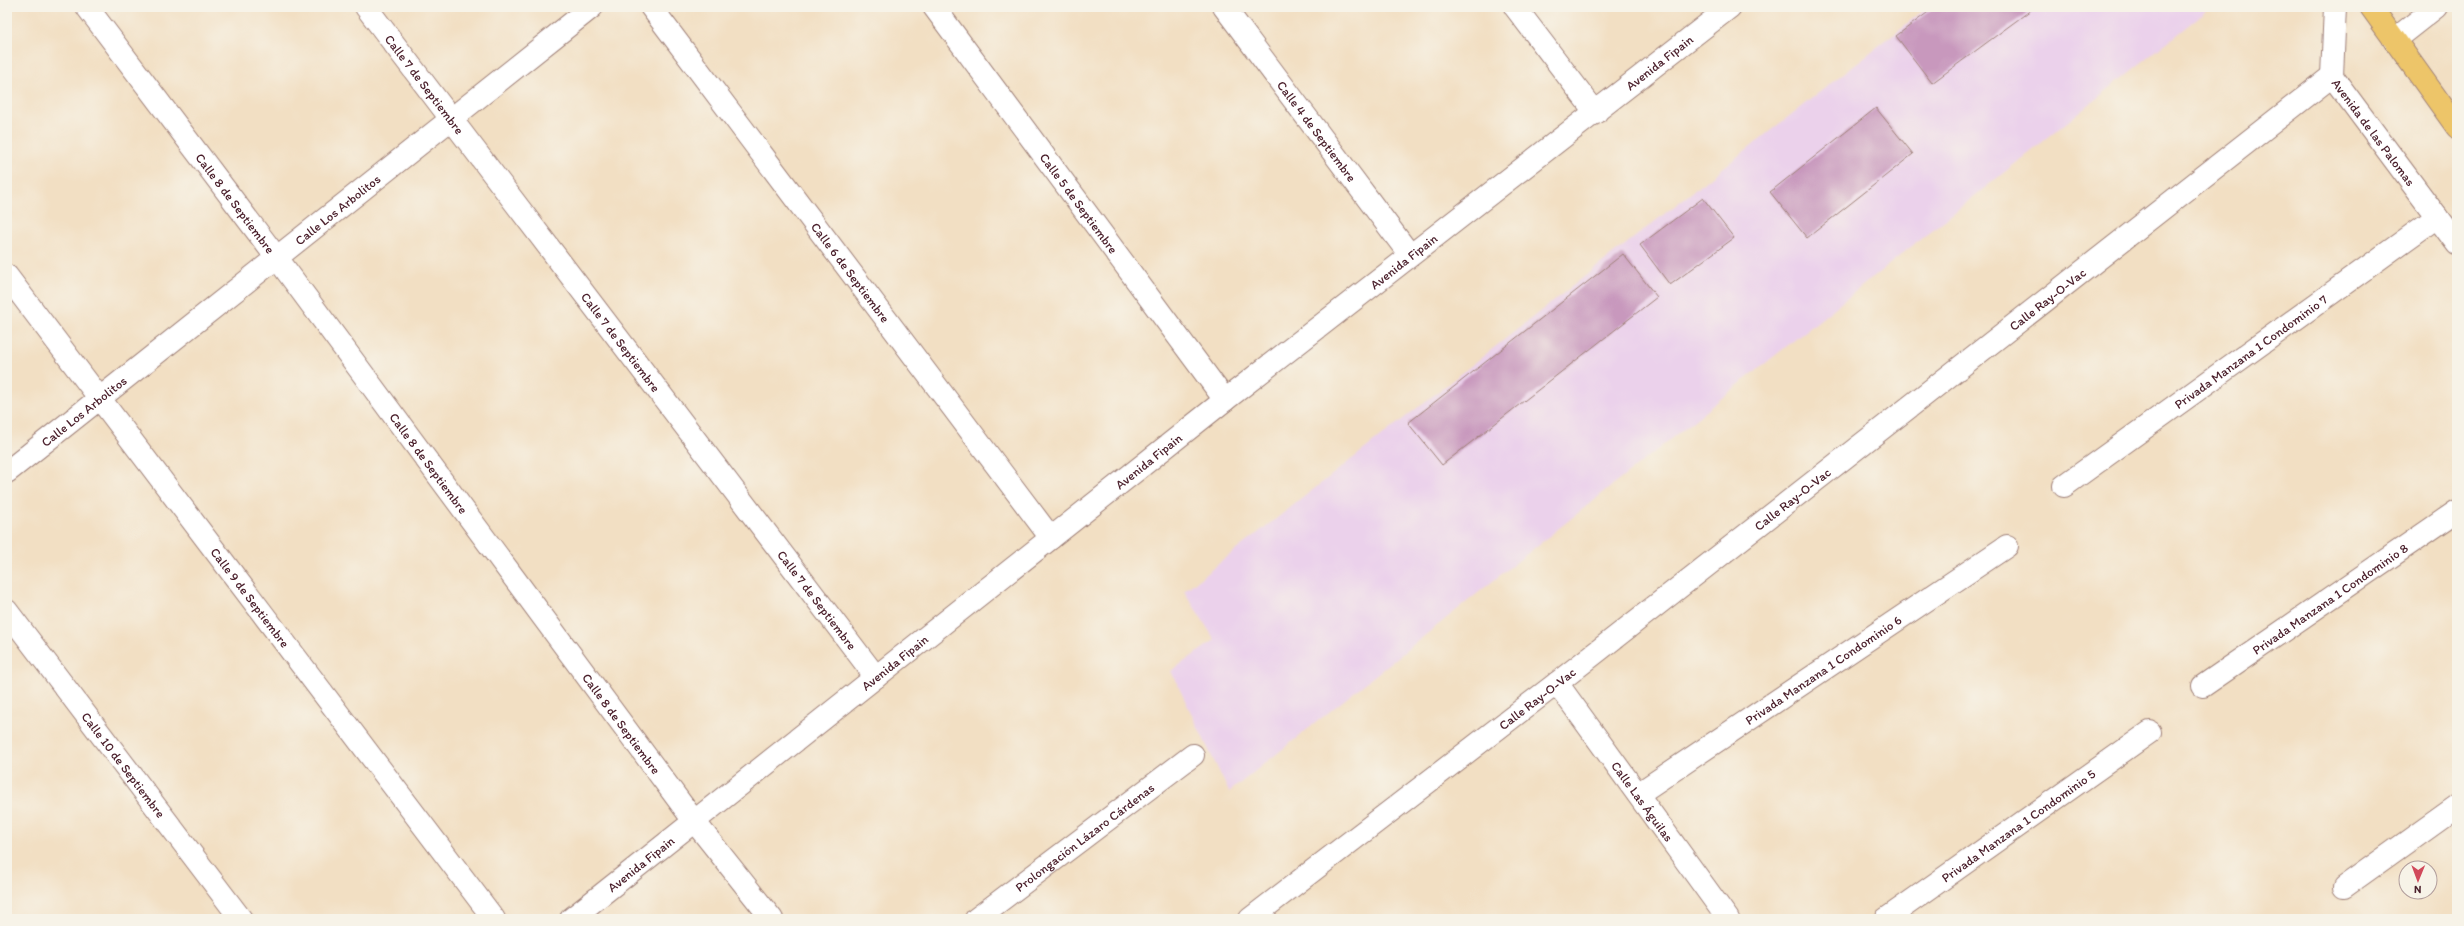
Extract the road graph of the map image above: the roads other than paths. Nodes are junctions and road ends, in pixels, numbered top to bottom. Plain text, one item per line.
1 (87, 7) edge
2 (366, 7) edge
3 (592, 7) edge
4 (651, 7) edge
5 (934, 7) edge
6 (1224, 7) edge
7 (1515, 7) edge
8 (1730, 7) edge
9 (2335, 7) edge
10 (2371, 7) edge
11 (2436, 7) edge
12 (2394, 40) junction
13 (2332, 76) junction
14 (1596, 113) junction
15 (451, 119) junction
16 (2457, 127) edge
17 (2437, 217) junction
18 (2457, 244) edge
19 (1410, 256) junction
20 (276, 258) junction
21 (7, 276) edge
22 (100, 397) junction
23 (1225, 400) junction
24 (7, 472) edge
25 (2064, 486) dead end
26 (2457, 511) edge
27 (1050, 538) junction
28 (2007, 546) dead end
29 (7, 611) edge
30 (876, 677) junction
31 (1557, 683) junction
32 (2203, 686) dead end
33 (2150, 732) dead end
34 (1193, 755) dead end
35 (1638, 794) junction
36 (2457, 806) edge
37 (694, 821) junction
38 (2344, 887) dead end
39 (241, 919) edge
40 (494, 919) edge
41 (571, 919) edge
42 (772, 919) edge
43 (976, 919) edge
44 (1250, 919) edge
45 (1728, 919) edge
46 (1886, 919) edge

1 - 20 street, Calle 8 de Septiembre
2 - 15 street, Calle 7 de Septiembre
3 - 15 street, Calle Los Arbolitos
4 - 27 street, Calle 6 de Septiembre
5 - 23 street, Calle 5 de Septiembre
6 - 19 street, Calle 4 de Septiembre
7 - 14 street
8 - 14 street, Avenida Fipain
9 - 13 street, Avenida de las Palomas
10 - 12 main road
11 - 12 street
12 - 16 main road
13 - 17 street, Avenida de las Palomas
13 - 31 street, Calle Ray-O-Vac
14 - 19 street, Avenida Fipain
15 - 20 street, Calle Los Arbolitos
15 - 30 street, Calle 7 de Septiembre
17 - 18 street, Avenida de las Palomas
17 - 25 street, Privada Manzana 1 Condominio 7
19 - 23 street, Avenida Fipain
20 - 22 street, Calle Los Arbolitos
20 - 37 street, Calle 8 de Septiembre
21 - 22 street, Calle 9 de Septiembre
22 - 24 street, Calle Los Arbolitos
22 - 40 street, Calle 9 de Septiembre
23 - 27 street, Avenida Fipain
26 - 32 street, Privada Manzana 1 Condominio 8
27 - 30 street, Avenida Fipain
28 - 35 street, Privada Manzana 1 Condominio 6
29 - 39 street, Calle 10 de Septiembre
30 - 37 street, Avenida Fipain
31 - 35 street, Calle Las Águilas
31 - 44 street, Calle Ray-O-Vac
33 - 46 street, Privada Manzana 1 Condominio 5
34 - 43 street, Prolongación Lázaro Cárdenas
35 - 45 street, Calle Las Águilas
36 - 38 street
37 - 41 street, Avenida Fipain
37 - 42 street, Calle 8 de Septiembre

